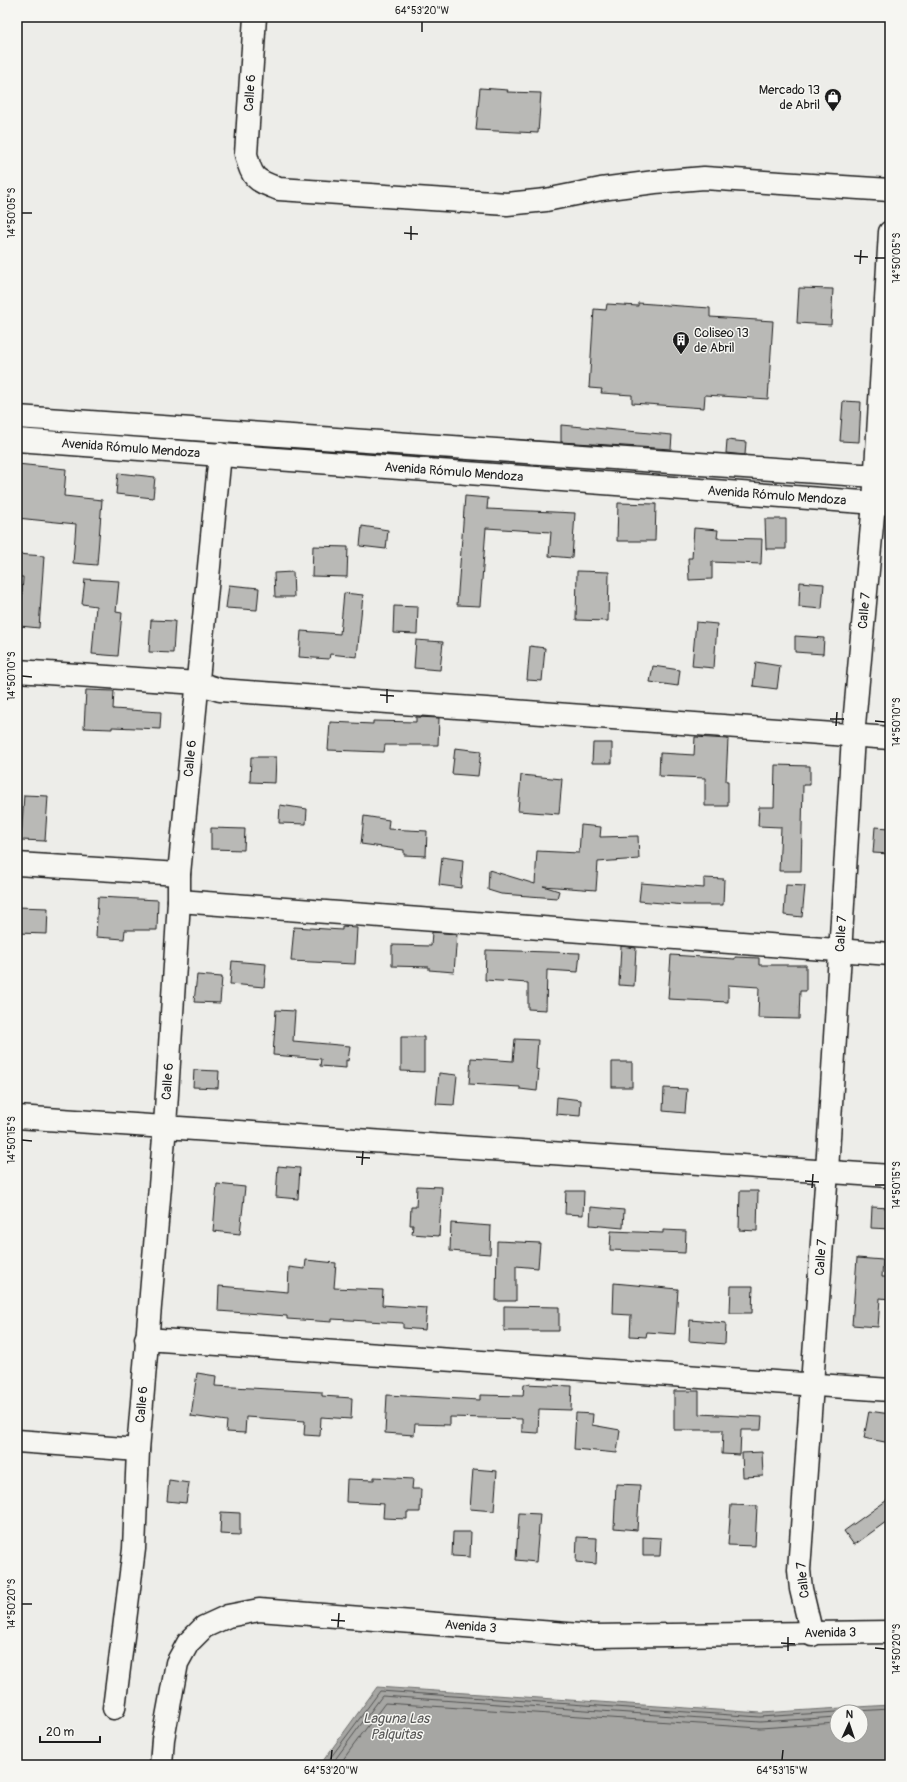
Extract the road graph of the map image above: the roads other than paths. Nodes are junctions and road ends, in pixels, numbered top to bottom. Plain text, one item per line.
1 (254, 17) edge
2 (890, 190) edge
3 (890, 232) edge
4 (17, 417) edge
5 (17, 440) edge
6 (220, 454) junction
7 (882, 477) edge
8 (882, 503) edge
9 (17, 671) edge
10 (198, 683) junction
11 (853, 736) junction
12 (890, 738) edge
13 (17, 864) edge
14 (179, 874) junction
15 (179, 901) junction
16 (840, 950) junction
17 (890, 954) edge
18 (17, 1117) edge
19 (165, 1126) junction
20 (826, 1172) junction
21 (890, 1176) edge
22 (146, 1339) junction
23 (812, 1383) junction
24 (890, 1390) edge
25 (17, 1441) edge
26 (138, 1450) junction
27 (890, 1632) edge
28 (812, 1635) junction
29 (114, 1708) dead end
30 (161, 1765) edge

1 - 2 street, Calle 6
3 - 7 street, Calle 7
4 - 7 street, Avenida Rómulo Mendoza
5 - 6 street, Avenida Rómulo Mendoza
6 - 8 street, Avenida Rómulo Mendoza
6 - 10 street, Calle 6
7 - 8 street, Calle 7
8 - 11 street, Calle 7
9 - 10 street
10 - 11 street
10 - 14 street, Calle 6
11 - 12 street
11 - 16 street, Calle 7
13 - 14 street
14 - 15 street, Calle 6
15 - 16 street
15 - 19 street, Calle 6
16 - 17 street
16 - 20 street, Calle 7
18 - 19 street
19 - 20 street
19 - 22 street, Calle 6
20 - 21 street
20 - 23 street, Calle 7
22 - 23 street
22 - 26 street, Calle 6
23 - 24 street
23 - 28 street, Calle 7
25 - 26 street
26 - 29 street, Calle 6
27 - 28 street, Avenida 3
28 - 30 street, Avenida 3

